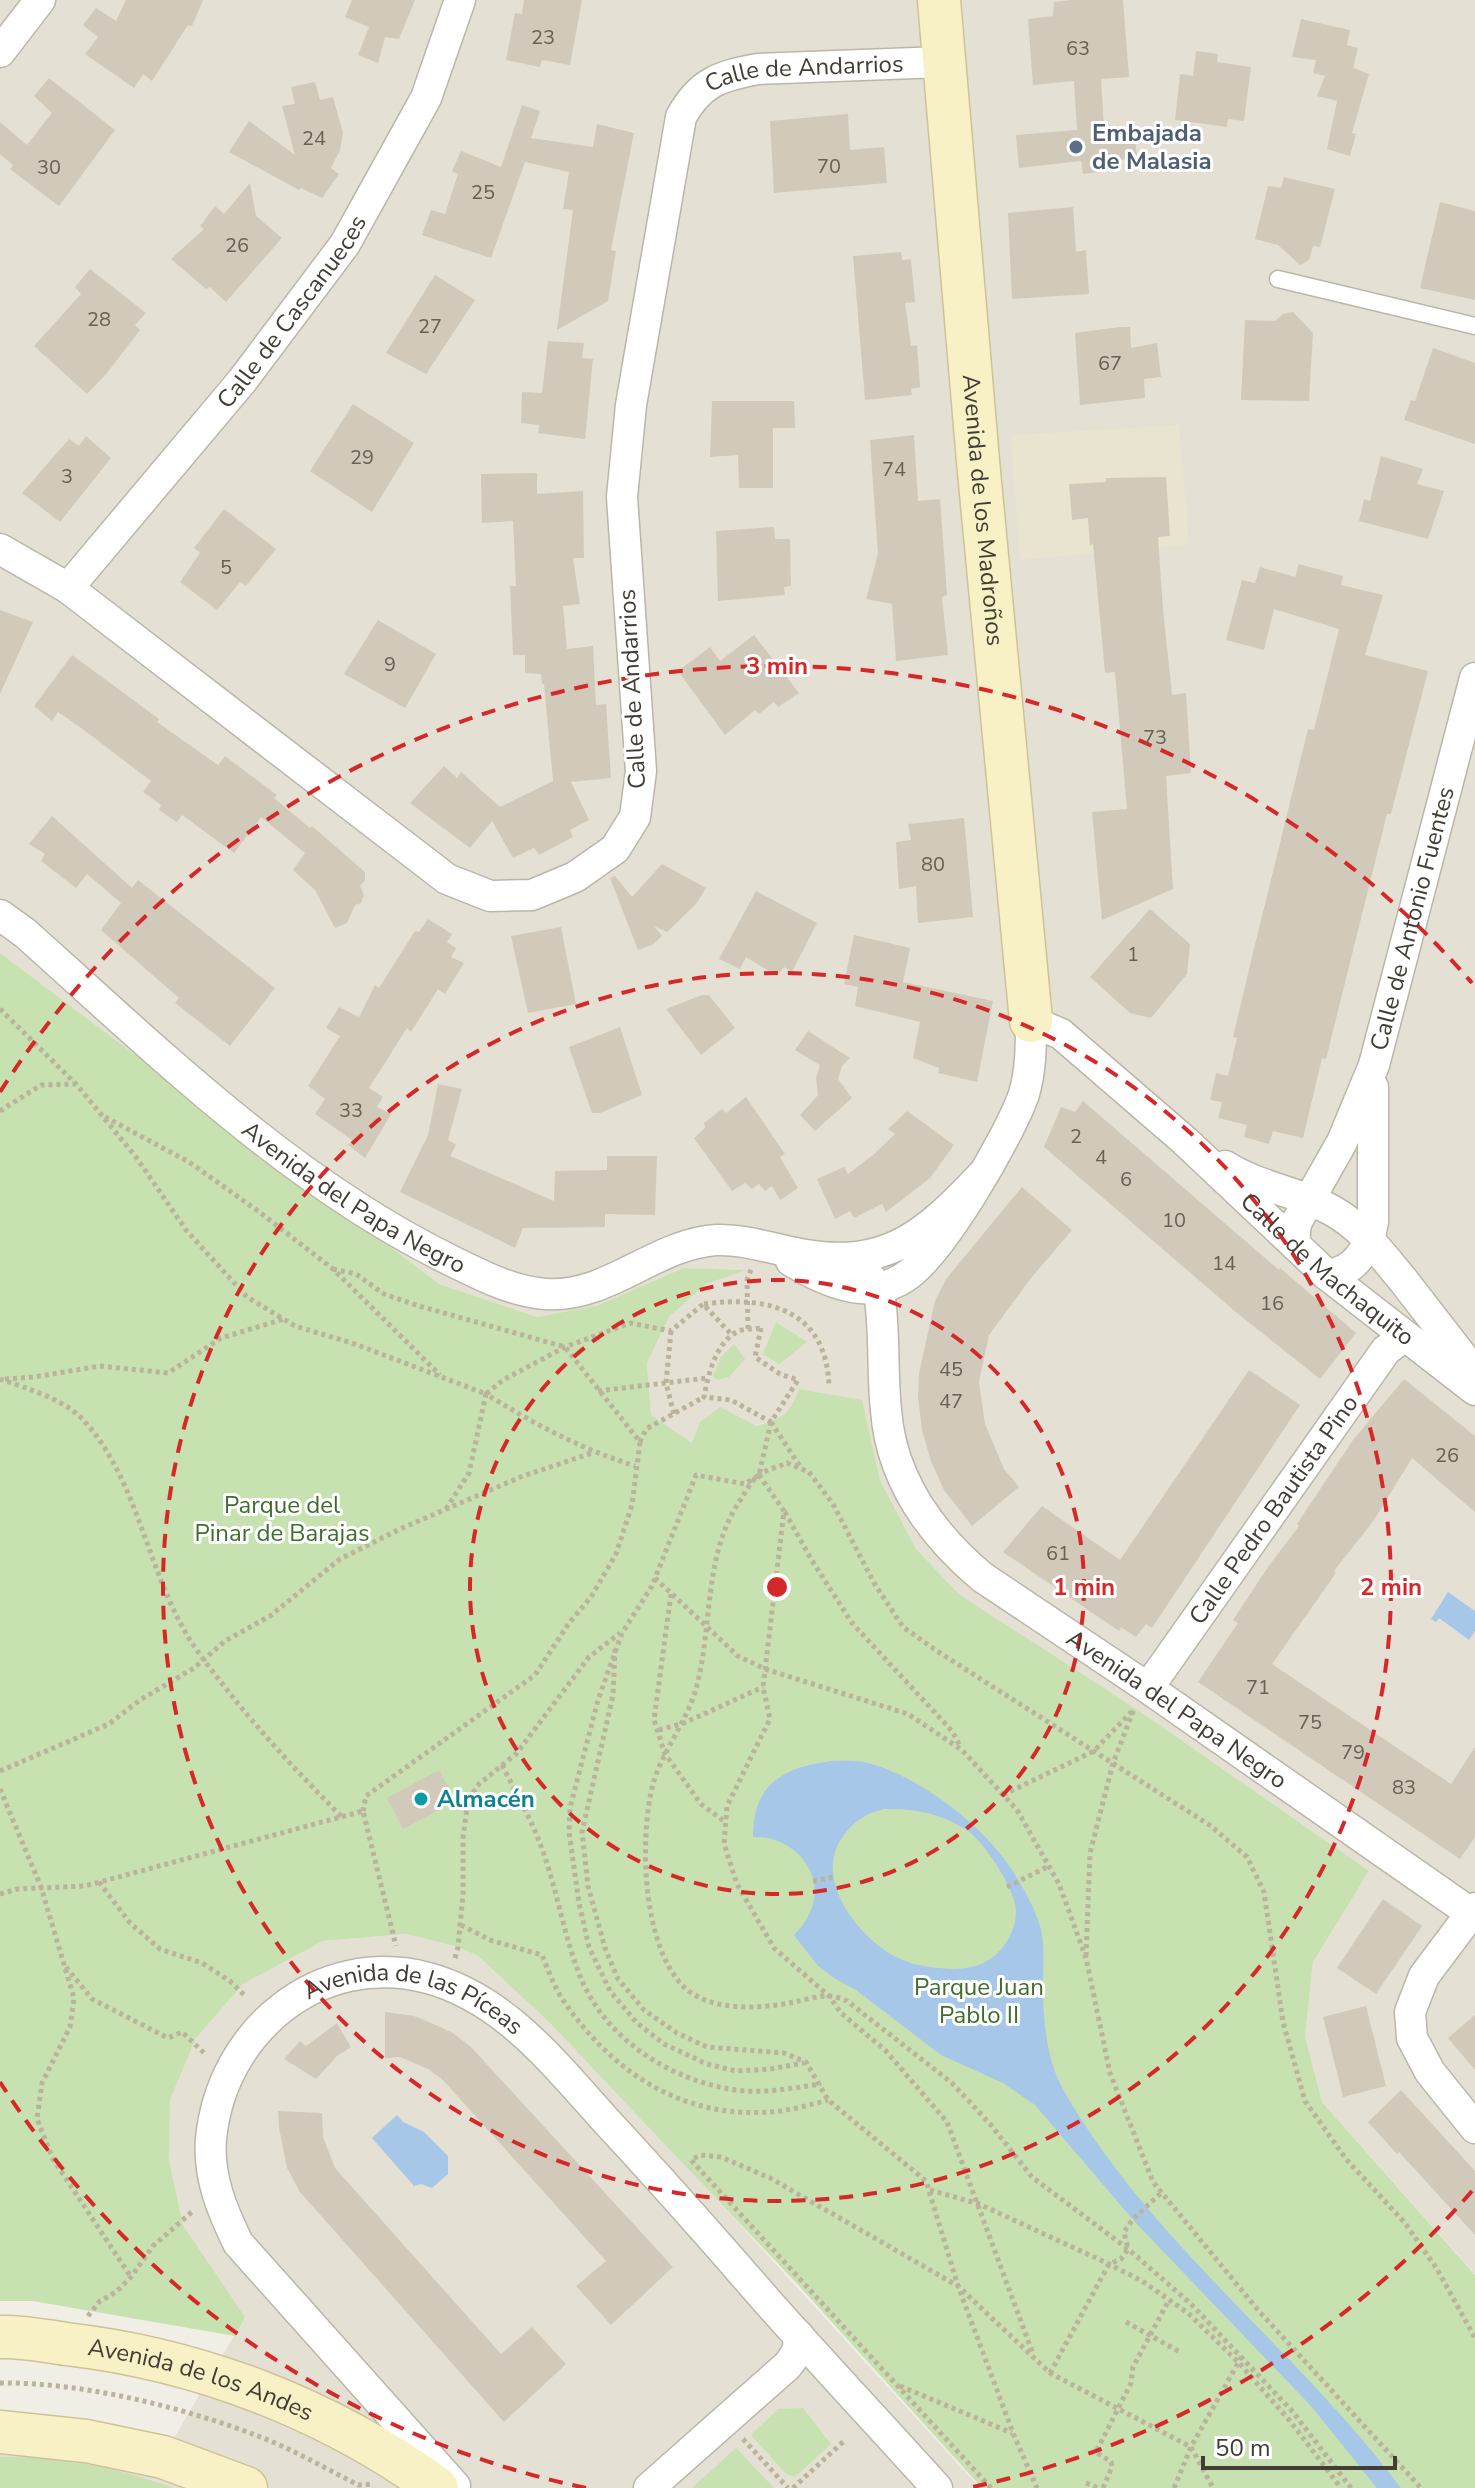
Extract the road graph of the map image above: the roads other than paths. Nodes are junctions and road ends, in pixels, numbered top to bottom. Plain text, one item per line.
1 (40, 0) edge
2 (460, 0) edge
3 (939, 0) edge
4 (0, 52) edge
5 (942, 62) junction
6 (1278, 279) dead end
7 (1475, 326) edge
8 (0, 549) edge
9 (68, 588) junction
10 (1475, 678) edge
11 (0, 915) edge
12 (1031, 1021) junction
13 (1374, 1065) junction
14 (1185, 1141) junction
15 (982, 1175) junction
16 (1309, 1199) junction
17 (1370, 1241) junction
18 (1294, 1243) junction
19 (764, 1247) junction
20 (851, 1258) junction
21 (1327, 1275) junction
22 (877, 1288) junction
23 (1405, 1336) junction
24 (1475, 1373) edge
25 (1475, 1390) edge
26 (1148, 1688) junction
27 (1474, 1912) edge
28 (1475, 2128) edge
29 (798, 2335) junction
30 (0, 2337) edge
31 (0, 2432) edge
32 (394, 2476) edge
33 (246, 2488) edge
34 (437, 2488) edge
35 (456, 2488) edge
36 (649, 2488) edge
37 (937, 2488) edge

1 - 4 street
2 - 9 street, Calle de Cascanueces
3 - 5 street, Avenida de los Madroños
5 - 9 street, Calle de Andarrios
5 - 12 street, Avenida de los Madroños
6 - 7 lane
8 - 9 street, Calle de Andarrios
10 - 13 street, Calle de Antonio Fuentes
11 - 19 street, Avenida del Papa Negro
12 - 14 street, Calle de Machaquito
12 - 15 street, Avenida del Papa Negro
13 - 16 street, Calle de Antonio Fuentes
13 - 17 street, Calle de Antonio Fuentes
14 - 16 street, Calle de Machaquito
14 - 18 street, Calle de Machaquito
15 - 20 street, Avenida del Papa Negro
15 - 22 street, Avenida del Papa Negro
16 - 17 street, Calle de Machaquito
16 - 18 street, Calle de Antonio Fuentes
17 - 21 street
17 - 24 street, Calle de Machaquito
18 - 21 street, Calle de Machaquito
19 - 20 street, Avenida del Papa Negro
19 - 22 street, Avenida del Papa Negro
20 - 22 street
21 - 23 street, Calle de Machaquito
22 - 26 street, Avenida del Papa Negro
23 - 25 street, Calle de Machaquito
23 - 26 street, Calle Pedro Bautista Pino
26 - 27 street, Avenida del Papa Negro
27 - 28 street
29 - 35 street, Avenida de las Píceas
29 - 36 street
29 - 37 street, Avenida de las Píceas
30 - 32 street, Avenida de los Andes
31 - 33 street
32 - 34 street, Avenida de los Andes

